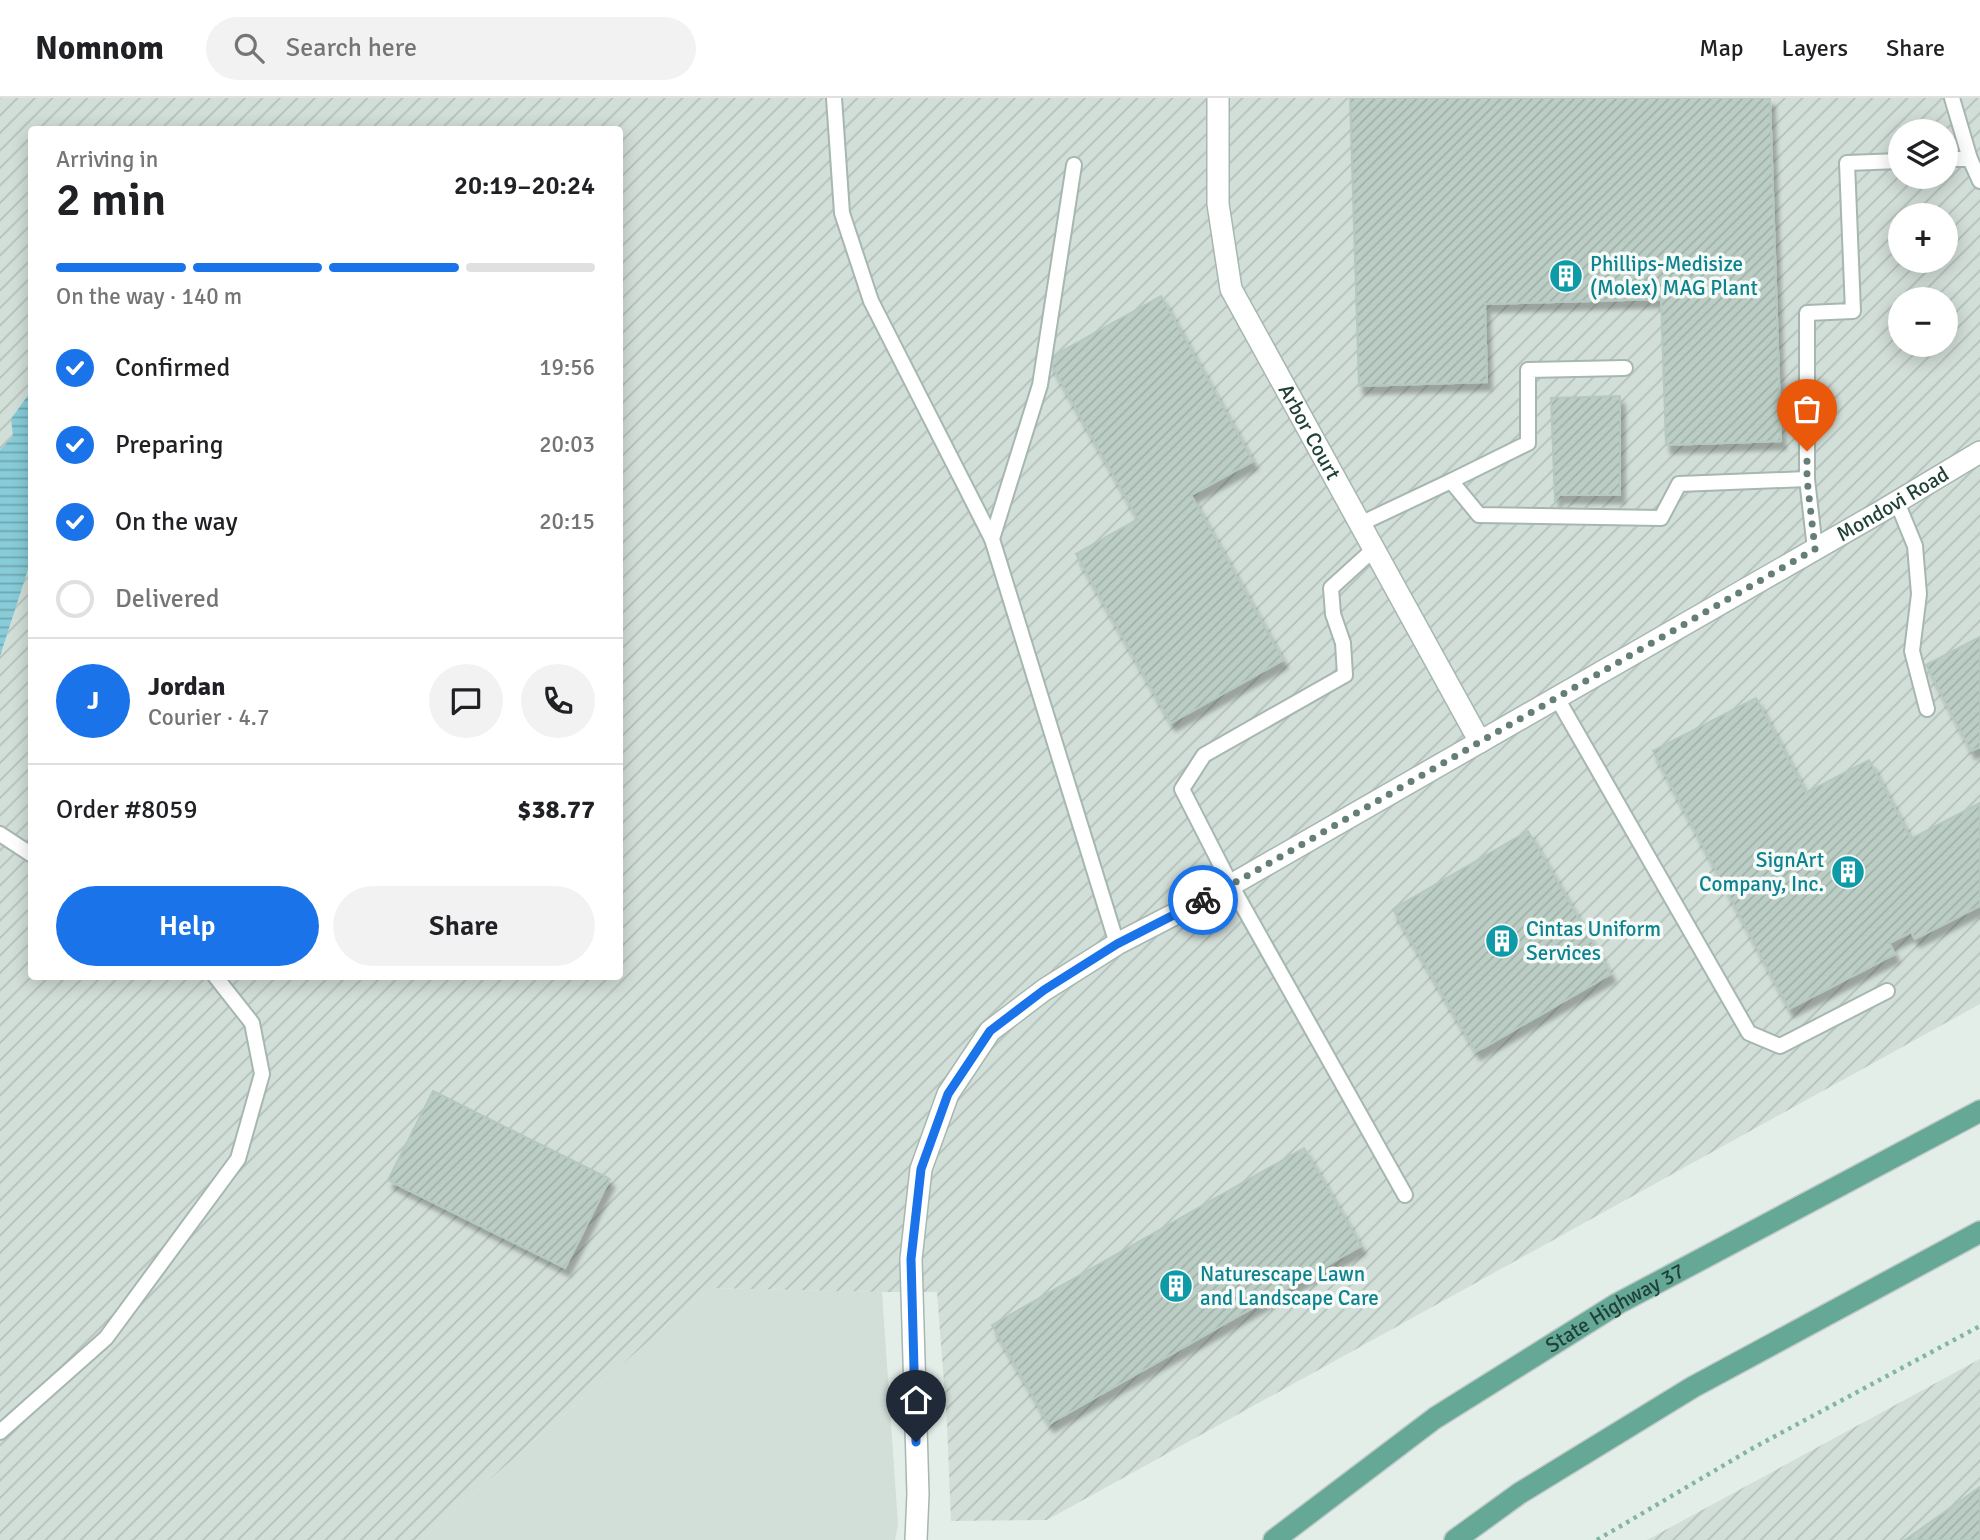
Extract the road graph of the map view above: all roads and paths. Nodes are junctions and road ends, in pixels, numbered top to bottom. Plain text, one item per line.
1 (834, 98) edge
2 (1218, 98) edge
3 (1952, 98) edge
4 (1958, 159) edge
5 (1970, 159) junction
6 (1888, 161) edge
7 (1074, 165) dead end
8 (1980, 181) edge
9 (1625, 368) dead end
10 (1980, 452) edge
11 (1807, 479) junction
12 (1451, 481) junction
13 (1897, 502) junction
14 (1360, 524) junction
15 (992, 539) junction
16 (1374, 549) junction
17 (1815, 549) junction
18 (1557, 698) junction
19 (1927, 709) dead end
20 (1480, 742) junction
21 (0, 834) edge
22 (28, 852) edge
23 (1231, 885) junction
24 (1117, 944) junction
25 (218, 980) edge
26 (1887, 991) dead end
27 (1980, 1111) edge
28 (1405, 1195) dead end
29 (1980, 1231) edge
30 (1980, 1326) edge
31 (0, 1432) edge
32 (916, 1540) edge
33 (1273, 1540) edge
34 (1455, 1540) edge
35 (1597, 1540) edge

1 - 15 lane
2 - 14 street, Arbor Court
3 - 5 lane
4 - 5 lane
5 - 8 lane
6 - 11 lane
7 - 15 lane
9 - 12 lane
10 - 13 street, Mondovi Road
11 - 12 lane
11 - 17 lane
12 - 14 lane
13 - 17 street, Mondovi Road
13 - 19 lane
14 - 16 street, Arbor Court
15 - 24 lane
16 - 20 street, Arbor Court
16 - 23 lane
17 - 18 street, Mondovi Road
18 - 20 street, Mondovi Road
18 - 26 lane
20 - 23 street, Mondovi Road
21 - 22 lane
23 - 24 street, Mondovi Road
23 - 28 lane
24 - 32 street, Mondovi Road
25 - 31 lane
27 - 33 main road, State Highway 37
29 - 34 main road
30 - 35 path

